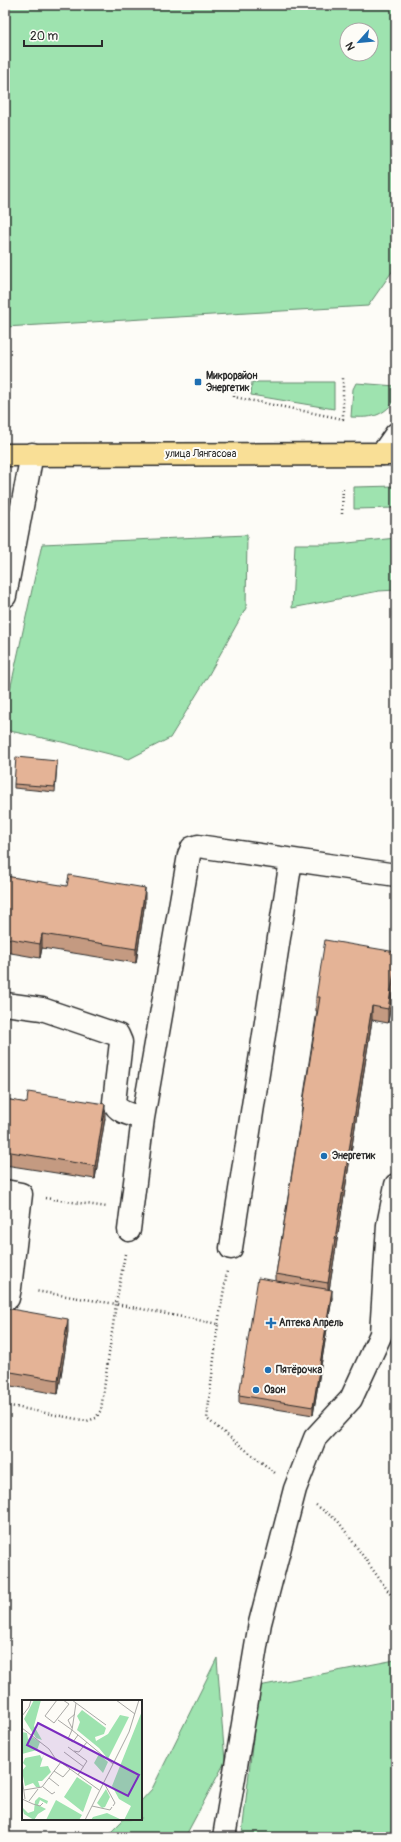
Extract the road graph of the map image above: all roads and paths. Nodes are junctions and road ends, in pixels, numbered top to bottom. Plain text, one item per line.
1 (235, 376) dead end
2 (343, 377) dead end
3 (396, 434) edge
4 (5, 454) edge
5 (32, 454) junction
6 (389, 454) edge
7 (343, 486) dead end
8 (342, 514) dead end
9 (5, 596) edge
10 (291, 860) junction
11 (396, 875) edge
12 (5, 1004) edge
13 (143, 1118) junction
14 (396, 1185) edge
15 (13, 1193) edge
16 (130, 1220) junction
17 (392, 1226) edge
18 (231, 1248) joint
19 (8, 1294) edge
20 (116, 1304) junction
21 (218, 1324) junction
22 (5, 1405) edge
23 (295, 1489) junction
24 (396, 1602) edge
25 (224, 1837) edge

1 - 2 path
3 - 6 street
4 - 5 main road, улица Лянгасова
5 - 6 main road, улица Лянгасова
5 - 9 street
7 - 8 path
10 - 11 street
10 - 13 street
10 - 18 street
12 - 13 street
13 - 16 street
14 - 17 street
15 - 16 path
15 - 19 street
16 - 20 path
17 - 23 street
18 - 21 path
19 - 20 path
20 - 21 path
20 - 22 path
21 - 23 path
23 - 24 path
23 - 25 street

